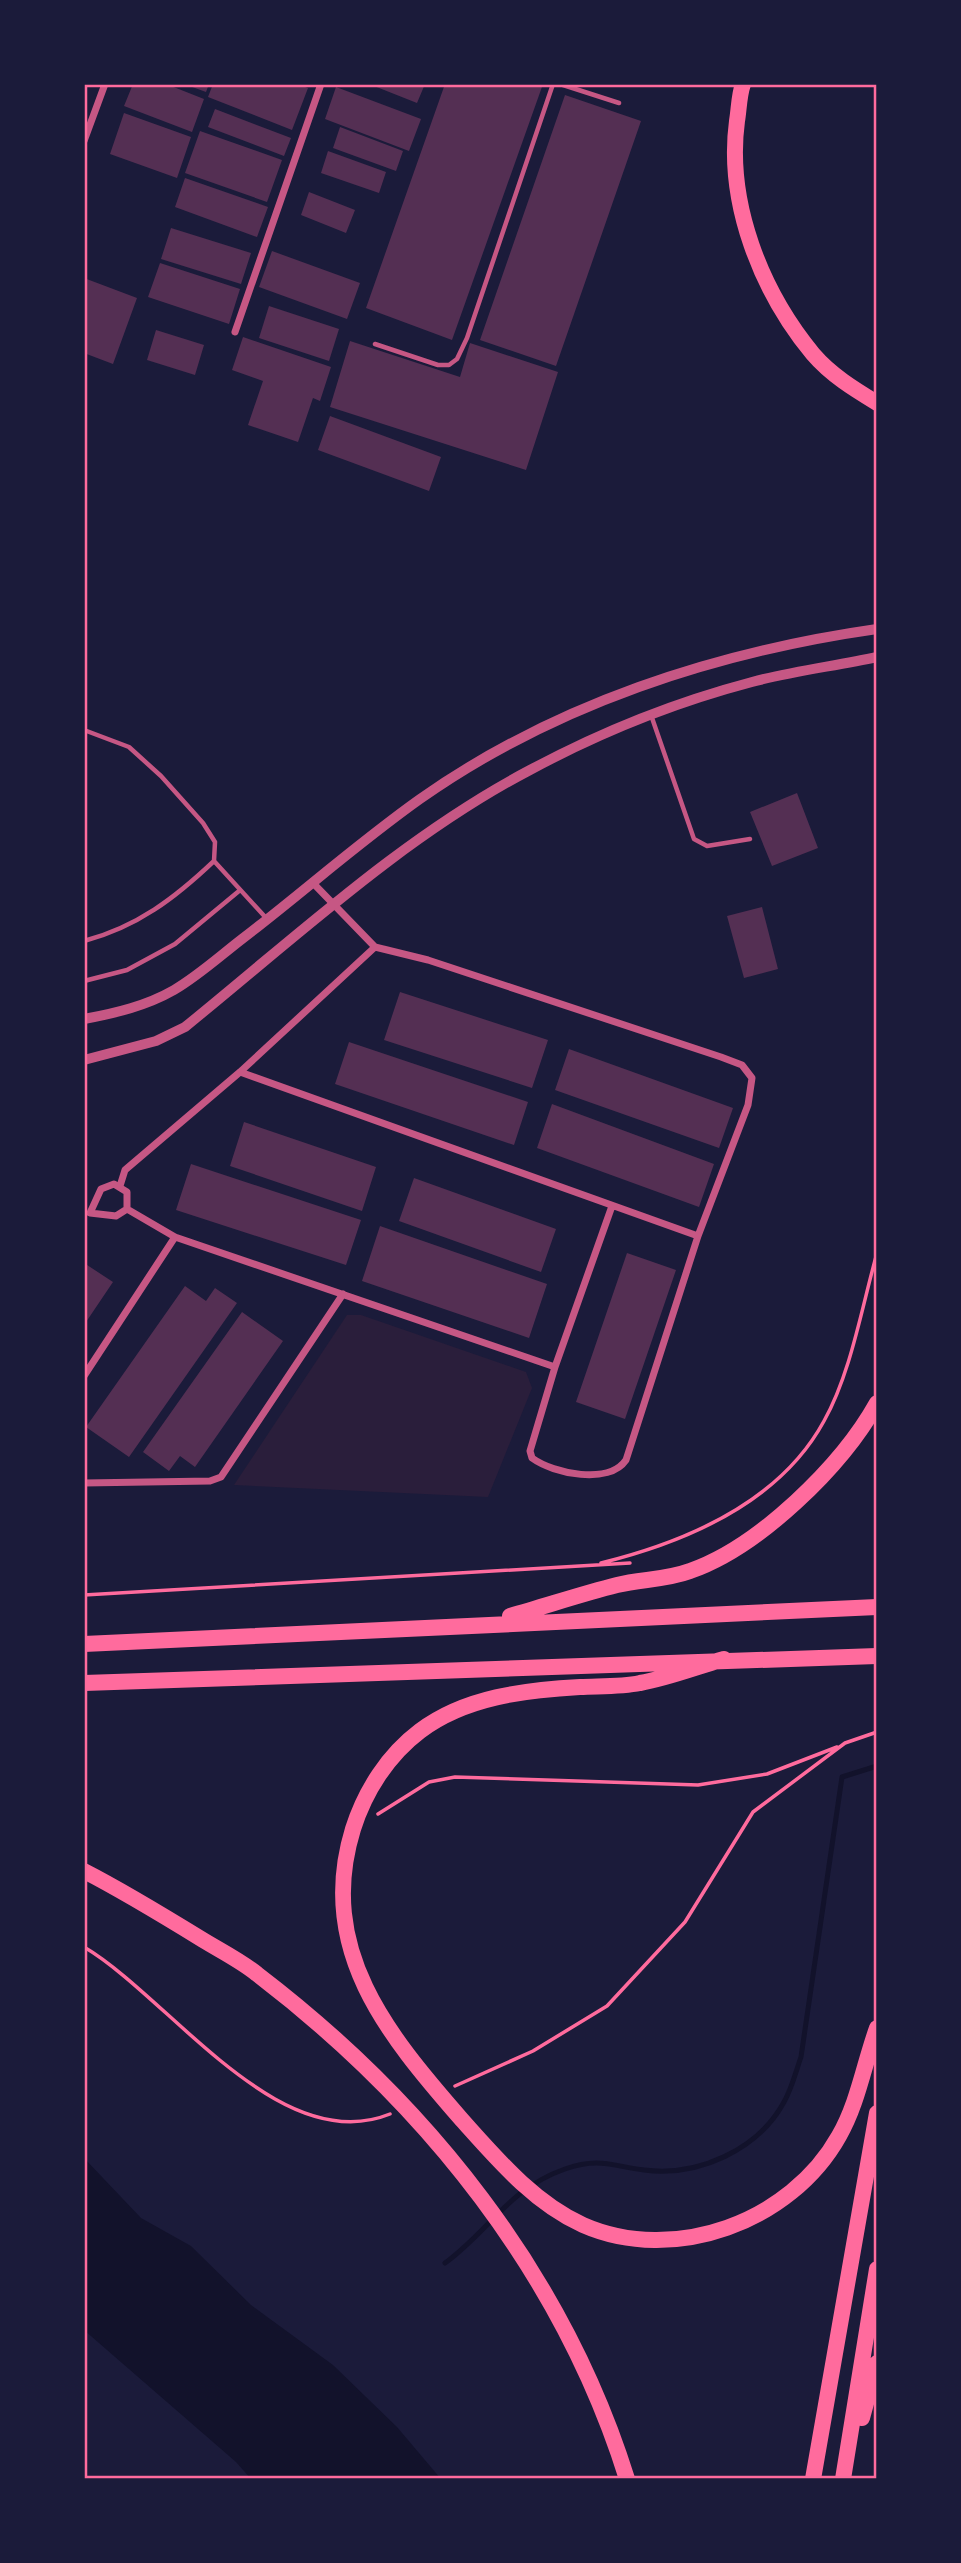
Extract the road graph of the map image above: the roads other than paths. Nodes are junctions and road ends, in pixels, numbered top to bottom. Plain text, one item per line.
1 (105, 84) edge
2 (321, 84) edge
3 (553, 84) edge
4 (560, 84) edge
5 (743, 84) edge
6 (619, 103) dead end
7 (84, 141) edge
8 (235, 332) dead end
9 (375, 344) dead end
10 (877, 403) edge
11 (877, 629) edge
12 (877, 657) edge
13 (651, 714) junction
14 (84, 730) edge
15 (750, 839) dead end
16 (214, 861) junction
17 (312, 882) junction
18 (239, 891) junction
19 (336, 905) junction
20 (267, 919) junction
21 (84, 941) edge
22 (375, 947) junction
23 (84, 981) edge
24 (84, 1019) edge
25 (84, 1060) edge
26 (240, 1072) junction
27 (120, 1186) junction
28 (612, 1206) junction
29 (127, 1209) junction
30 (90, 1213) junction
31 (84, 1221) edge
32 (698, 1236) junction
33 (175, 1237) junction
34 (343, 1294) junction
35 (555, 1367) junction
36 (84, 1376) edge
37 (877, 1403) edge
38 (84, 1483) edge
39 (877, 1607) edge
40 (488, 1623) junction
41 (84, 1644) edge
42 (877, 1656) edge
43 (724, 1659) junction
44 (84, 1683) edge
45 (84, 1871) edge
46 (877, 2028) edge
47 (877, 2113) edge
48 (877, 2269) edge
49 (877, 2363) edge
50 (627, 2479) edge
51 (813, 2479) edge
52 (844, 2479) edge

1 - 7 street
2 - 8 street
3 - 9 lane
4 - 6 lane
5 - 10 highway
11 - 17 street
12 - 13 street
13 - 15 lane
13 - 19 street
14 - 16 lane
16 - 18 lane
16 - 21 lane
17 - 19 street
17 - 20 street
18 - 20 lane
18 - 23 lane
19 - 22 street
19 - 25 street
20 - 24 street
22 - 26 street
22 - 32 street
26 - 27 street
26 - 28 street
27 - 29 street
27 - 30 street
28 - 32 street
28 - 35 street
29 - 30 street
29 - 33 street
30 - 31 street
32 - 35 street
33 - 34 street
33 - 36 street
34 - 35 street
34 - 38 street
37 - 40 highway
39 - 40 highway
40 - 41 highway
42 - 43 highway
43 - 44 highway
43 - 46 highway
45 - 50 highway
47 - 51 highway
48 - 52 highway
49 - 52 highway

